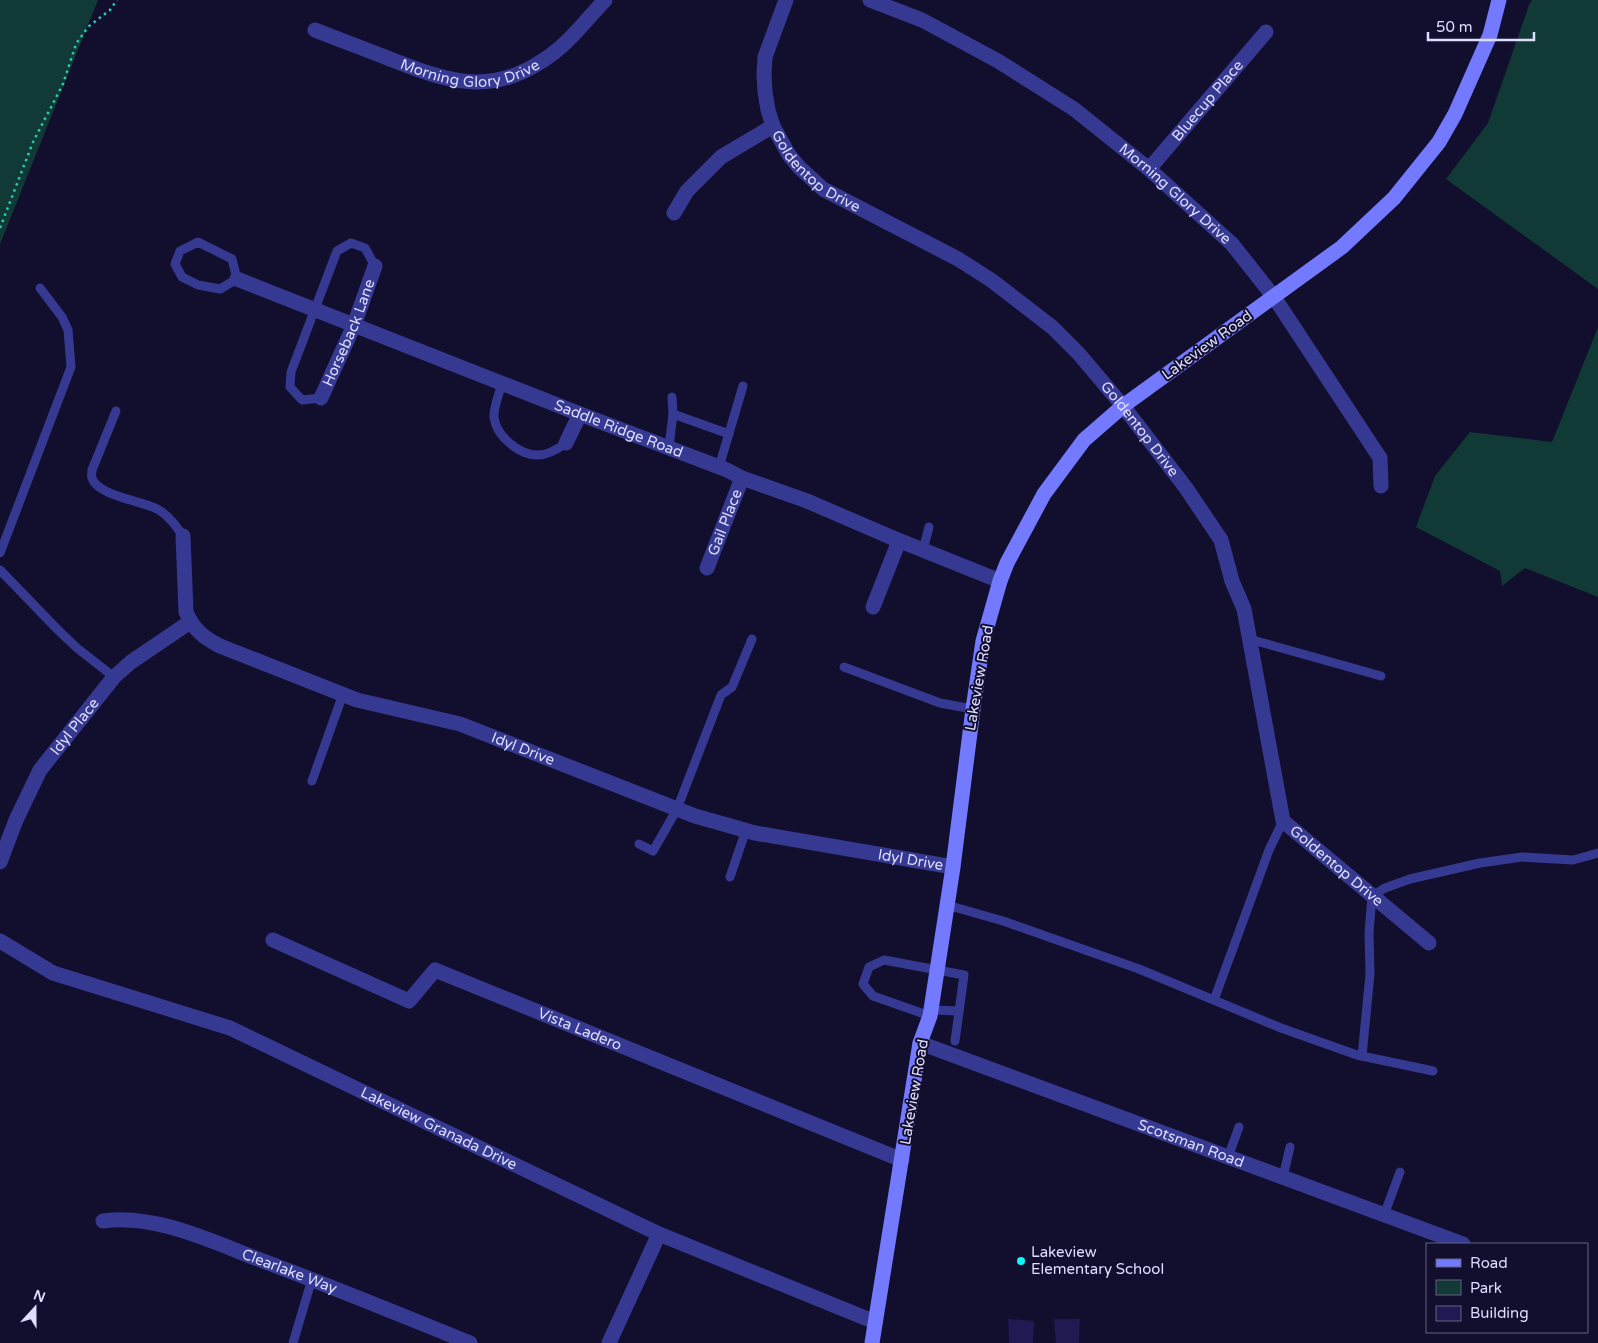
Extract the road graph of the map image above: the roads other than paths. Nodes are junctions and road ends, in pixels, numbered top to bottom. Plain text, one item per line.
1 (605, 0) edge
2 (786, 0) edge
3 (870, 0) edge
4 (1499, 0) edge
5 (315, 30) dead end
6 (1266, 32) dead end
7 (773, 126) junction
8 (1149, 169) junction
9 (674, 214) dead end
10 (375, 266) joint
11 (237, 280) junction
12 (40, 288) dead end
13 (1274, 297) junction
14 (314, 310) junction
15 (354, 326) junction
16 (502, 383) junction
17 (743, 386) dead end
18 (672, 397) dead end
19 (321, 398) joint
20 (1123, 406) junction
21 (116, 411) dead end
22 (580, 414) junction
23 (673, 414) junction
24 (729, 434) junction
25 (566, 443) joint
26 (669, 447) junction
27 (719, 466) junction
28 (742, 478) junction
29 (1381, 486) dead end
30 (929, 527) dead end
31 (183, 536) joint
32 (899, 541) junction
33 (923, 550) junction
34 (0, 553) edge
35 (707, 568) dead end
36 (0, 570) edge
37 (1000, 581) junction
38 (873, 607) dead end
39 (190, 622) junction
40 (752, 639) dead end
41 (1249, 639) junction
42 (844, 667) dead end
43 (1381, 676) dead end
44 (114, 678) junction
45 (343, 694) junction
46 (973, 709) junction
47 (312, 781) dead end
48 (677, 808) junction
49 (1283, 821) junction
50 (746, 830) junction
51 (639, 844) dead end
52 (1598, 853) edge
53 (0, 862) edge
54 (953, 867) junction
55 (730, 877) dead end
56 (1372, 896) junction
57 (947, 905) junction
58 (273, 940) dead end
59 (0, 941) edge
60 (1428, 943) dead end
61 (937, 970) junction
62 (1214, 1000) junction
63 (959, 1011) junction
64 (930, 1013) junction
65 (955, 1041) dead end
66 (920, 1043) junction
67 (1362, 1056) junction
68 (1433, 1071) dead end
69 (1239, 1127) dead end
70 (1290, 1147) dead end
71 (1228, 1157) junction
72 (902, 1160) junction
73 (1400, 1172) dead end
74 (1283, 1177) junction
75 (1384, 1215) junction
76 (103, 1221) dead end
77 (658, 1234) junction
78 (1459, 1243) edge
79 (312, 1279) junction
80 (875, 1322) junction
81 (293, 1343) edge
82 (470, 1343) edge
83 (609, 1343) edge
84 (872, 1343) edge

1 - 5 street, Morning Glory Drive
2 - 7 street, Goldentop Drive
3 - 8 street, Morning Glory Drive
4 - 13 street, Lakeview Road
6 - 8 street, Bluecup Place
7 - 9 street
7 - 20 street, Goldentop Drive
8 - 13 street, Morning Glory Drive
10 - 14 lane
10 - 15 street, Horseback Lane
11 - 11 lane
11 - 14 street, Saddle Ridge Road
12 - 34 lane
13 - 20 street, Lakeview Road
13 - 29 street, Morning Glory Drive
14 - 15 street, Saddle Ridge Road
14 - 19 lane
15 - 16 street, Saddle Ridge Road
15 - 19 street, Horseback Lane
16 - 22 street, Saddle Ridge Road
16 - 25 lane
17 - 24 lane
18 - 23 lane
20 - 37 street, Lakeview Road
20 - 41 street, Goldentop Drive
21 - 31 lane
22 - 25 street
22 - 26 street, Saddle Ridge Road
23 - 24 lane
23 - 26 lane
24 - 27 lane
26 - 27 street, Saddle Ridge Road
27 - 28 street, Saddle Ridge Road
28 - 32 street, Saddle Ridge Road
28 - 35 street, Gail Place
30 - 33 lane
31 - 39 street
32 - 33 street, Saddle Ridge Road
32 - 38 street
33 - 37 street, Saddle Ridge Road
36 - 44 lane
37 - 46 street, Lakeview Road
39 - 44 street, Idyl Place
39 - 45 street, Idyl Drive
40 - 48 lane
41 - 43 lane
41 - 49 street, Goldentop Drive
42 - 46 lane
44 - 53 street, Idyl Place
45 - 47 lane
45 - 48 street, Idyl Drive
46 - 54 street, Lakeview Road
48 - 50 street, Idyl Drive
48 - 51 lane
49 - 56 street, Goldentop Drive
49 - 62 lane
50 - 54 street, Idyl Drive
50 - 55 lane
52 - 56 lane
54 - 57 street, Lakeview Road
56 - 60 street, Goldentop Drive
56 - 67 lane
57 - 61 street, Lakeview Road
57 - 62 lane
58 - 72 street, Vista Ladero
59 - 77 street, Lakeview Granada Drive
61 - 63 lane
61 - 64 street, Lakeview Road
61 - 64 lane
62 - 67 lane
63 - 64 lane
63 - 65 lane
64 - 66 street, Lakeview Road
66 - 71 street, Scotsman Road
66 - 72 street, Lakeview Road
67 - 68 lane
69 - 71 lane
70 - 74 lane
71 - 74 street, Scotsman Road
72 - 80 street, Lakeview Road
73 - 75 lane
74 - 75 street, Scotsman Road
75 - 78 street, Scotsman Road
76 - 79 street, Clearlake Way
77 - 80 street, Lakeview Granada Drive
77 - 83 street
79 - 81 lane
79 - 82 street, Clearlake Way
80 - 84 street, Lakeview Road

